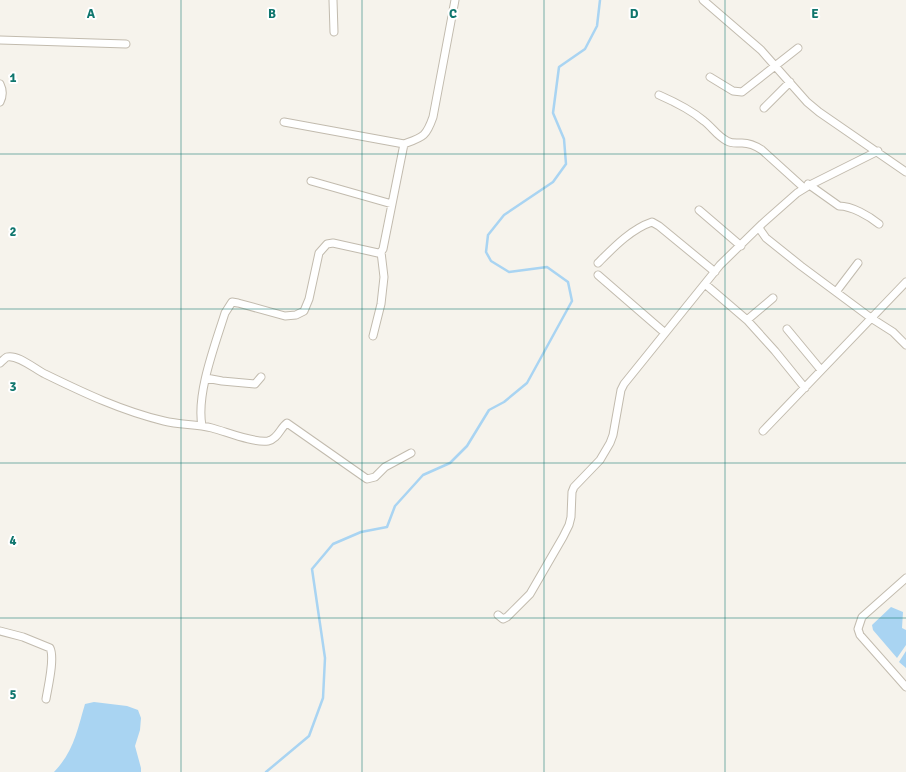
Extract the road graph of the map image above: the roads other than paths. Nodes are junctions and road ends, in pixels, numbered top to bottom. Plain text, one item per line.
1 (333, 0) edge
2 (456, 0) edge
3 (703, 0) edge
4 (334, 32) dead end
5 (0, 40) edge
6 (126, 44) dead end
7 (798, 48) dead end
8 (775, 65) junction
9 (710, 77) dead end
10 (790, 82) junction
11 (0, 84) edge
12 (659, 95) dead end
13 (0, 102) edge
14 (764, 108) dead end
15 (284, 122) dead end
16 (404, 144) junction
17 (878, 151) junction
18 (906, 172) edge
19 (311, 182) dead end
20 (807, 186) junction
21 (392, 204) junction
22 (699, 210) dead end
23 (879, 224) dead end
24 (759, 228) junction
25 (741, 246) junction
26 (381, 252) junction
27 (598, 263) dead end
28 (858, 263) dead end
29 (715, 272) junction
30 (598, 275) dead end
31 (906, 282) edge
32 (705, 284) junction
33 (836, 292) junction
34 (773, 298) dead end
35 (871, 318) junction
36 (747, 320) junction
37 (787, 329) dead end
38 (665, 333) junction
39 (373, 336) dead end
40 (906, 345) edge
41 (0, 363) edge
42 (821, 370) junction
43 (261, 377) dead end
44 (206, 378) junction
45 (805, 388) junction
46 (202, 426) junction
47 (763, 431) dead end
48 (411, 453) dead end
49 (906, 578) edge
50 (498, 615) dead end
51 (0, 631) edge
52 (906, 686) edge
53 (46, 699) dead end

1 - 4 street
2 - 16 street
3 - 8 street
5 - 6 street
7 - 8 street
8 - 9 street
8 - 10 street
10 - 14 street
10 - 17 street
11 - 13 street
12 - 20 street
15 - 16 street
16 - 21 street
17 - 18 street
17 - 20 street
19 - 21 street
20 - 23 street
20 - 24 street
21 - 26 street
22 - 25 street
24 - 25 street
24 - 33 street
25 - 29 street
26 - 39 street
26 - 44 street
27 - 29 street
28 - 33 street
29 - 32 street
30 - 38 street
31 - 35 street
32 - 36 street
32 - 38 street
33 - 35 street
34 - 36 street
35 - 40 street
35 - 42 street
36 - 45 street
37 - 42 street
38 - 50 street
41 - 46 street
42 - 45 street
43 - 44 street
44 - 46 street
45 - 47 street
46 - 48 street
49 - 52 street
51 - 53 street

